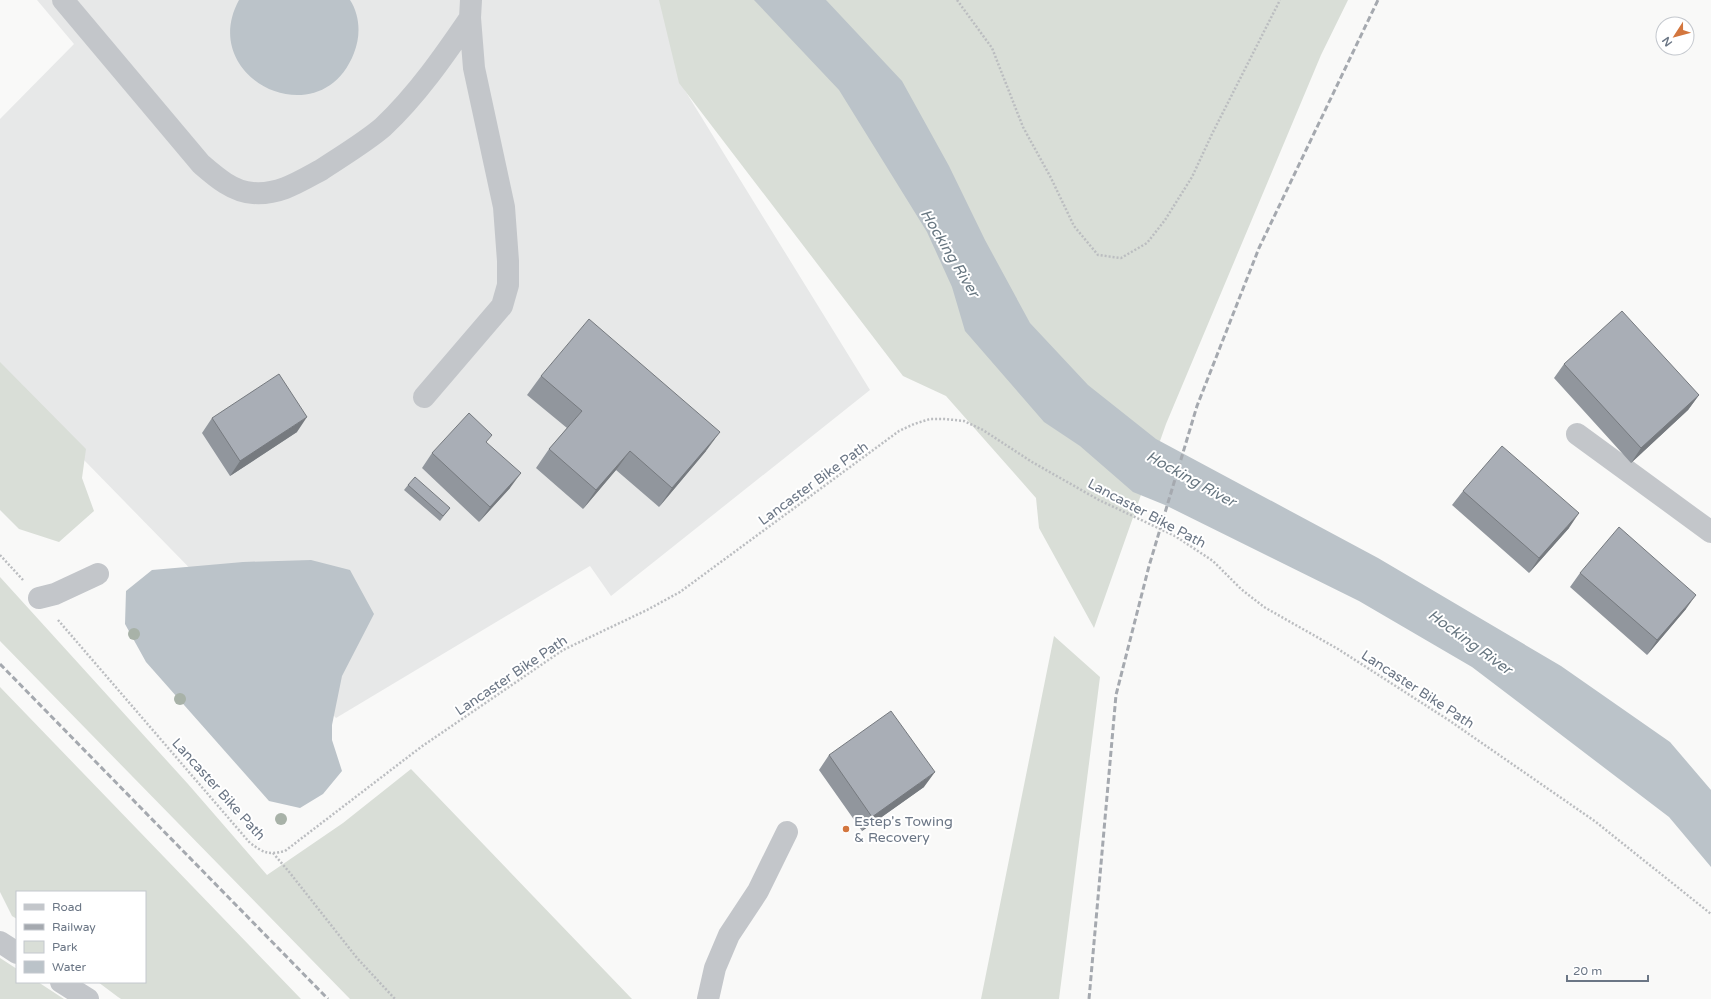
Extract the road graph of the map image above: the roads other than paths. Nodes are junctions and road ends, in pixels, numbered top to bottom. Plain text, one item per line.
1 (63, 0) edge
2 (470, 9) edge
3 (424, 397) dead end
4 (1577, 434) dead end
5 (1711, 532) edge
6 (98, 574) dead end
7 (40, 598) road end
8 (787, 832) dead end
9 (0, 942) edge
10 (16, 952) edge
11 (63, 983) edge
12 (88, 999) edge
13 (708, 999) edge

1 - 2 street
2 - 3 street
4 - 5 street
6 - 7 street
8 - 13 street
9 - 10 street
11 - 12 street

